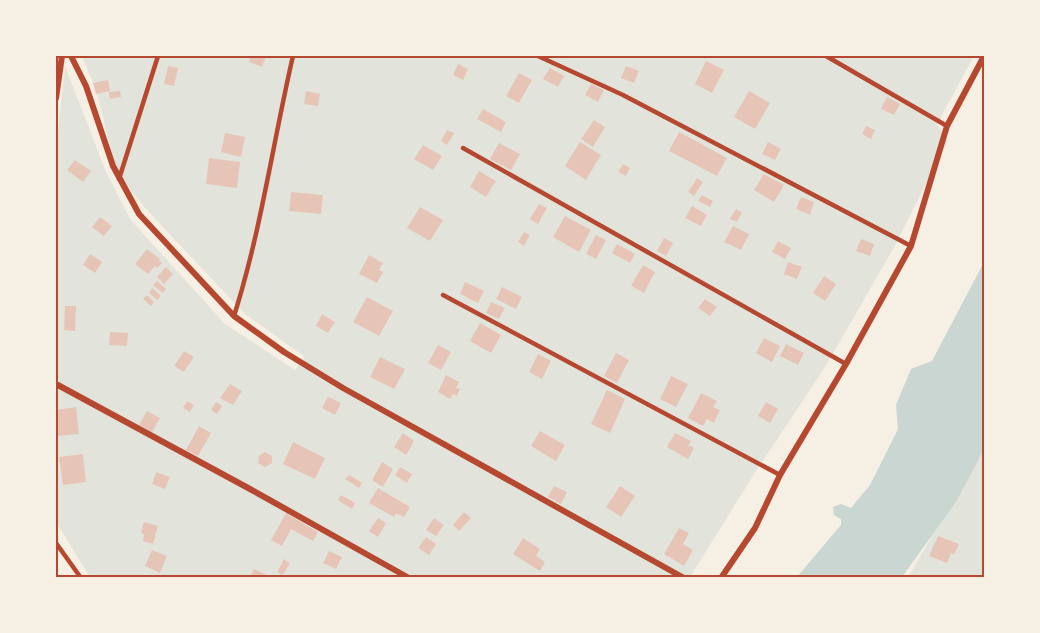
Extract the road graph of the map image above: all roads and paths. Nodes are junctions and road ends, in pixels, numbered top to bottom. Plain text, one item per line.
1 (62, 56) edge
2 (71, 56) edge
3 (158, 56) edge
4 (293, 56) edge
5 (538, 56) edge
6 (826, 56) edge
7 (984, 56) edge
8 (56, 98) edge
9 (947, 126) junction
10 (463, 148) dead end
11 (119, 180) junction
12 (911, 246) junction
13 (443, 295) dead end
14 (234, 316) junction
15 (846, 364) junction
16 (56, 384) edge
17 (780, 475) junction
18 (56, 543) edge
19 (81, 578) edge
20 (409, 578) edge
21 (684, 578) edge
22 (722, 578) edge

1 - 8 street
2 - 11 street
3 - 11 lane
4 - 14 lane
5 - 12 lane
6 - 9 lane
7 - 9 street
9 - 12 street
10 - 15 lane
11 - 14 street
12 - 15 street
13 - 17 lane
14 - 21 street
15 - 17 street
16 - 20 street
17 - 22 street
18 - 19 lane

